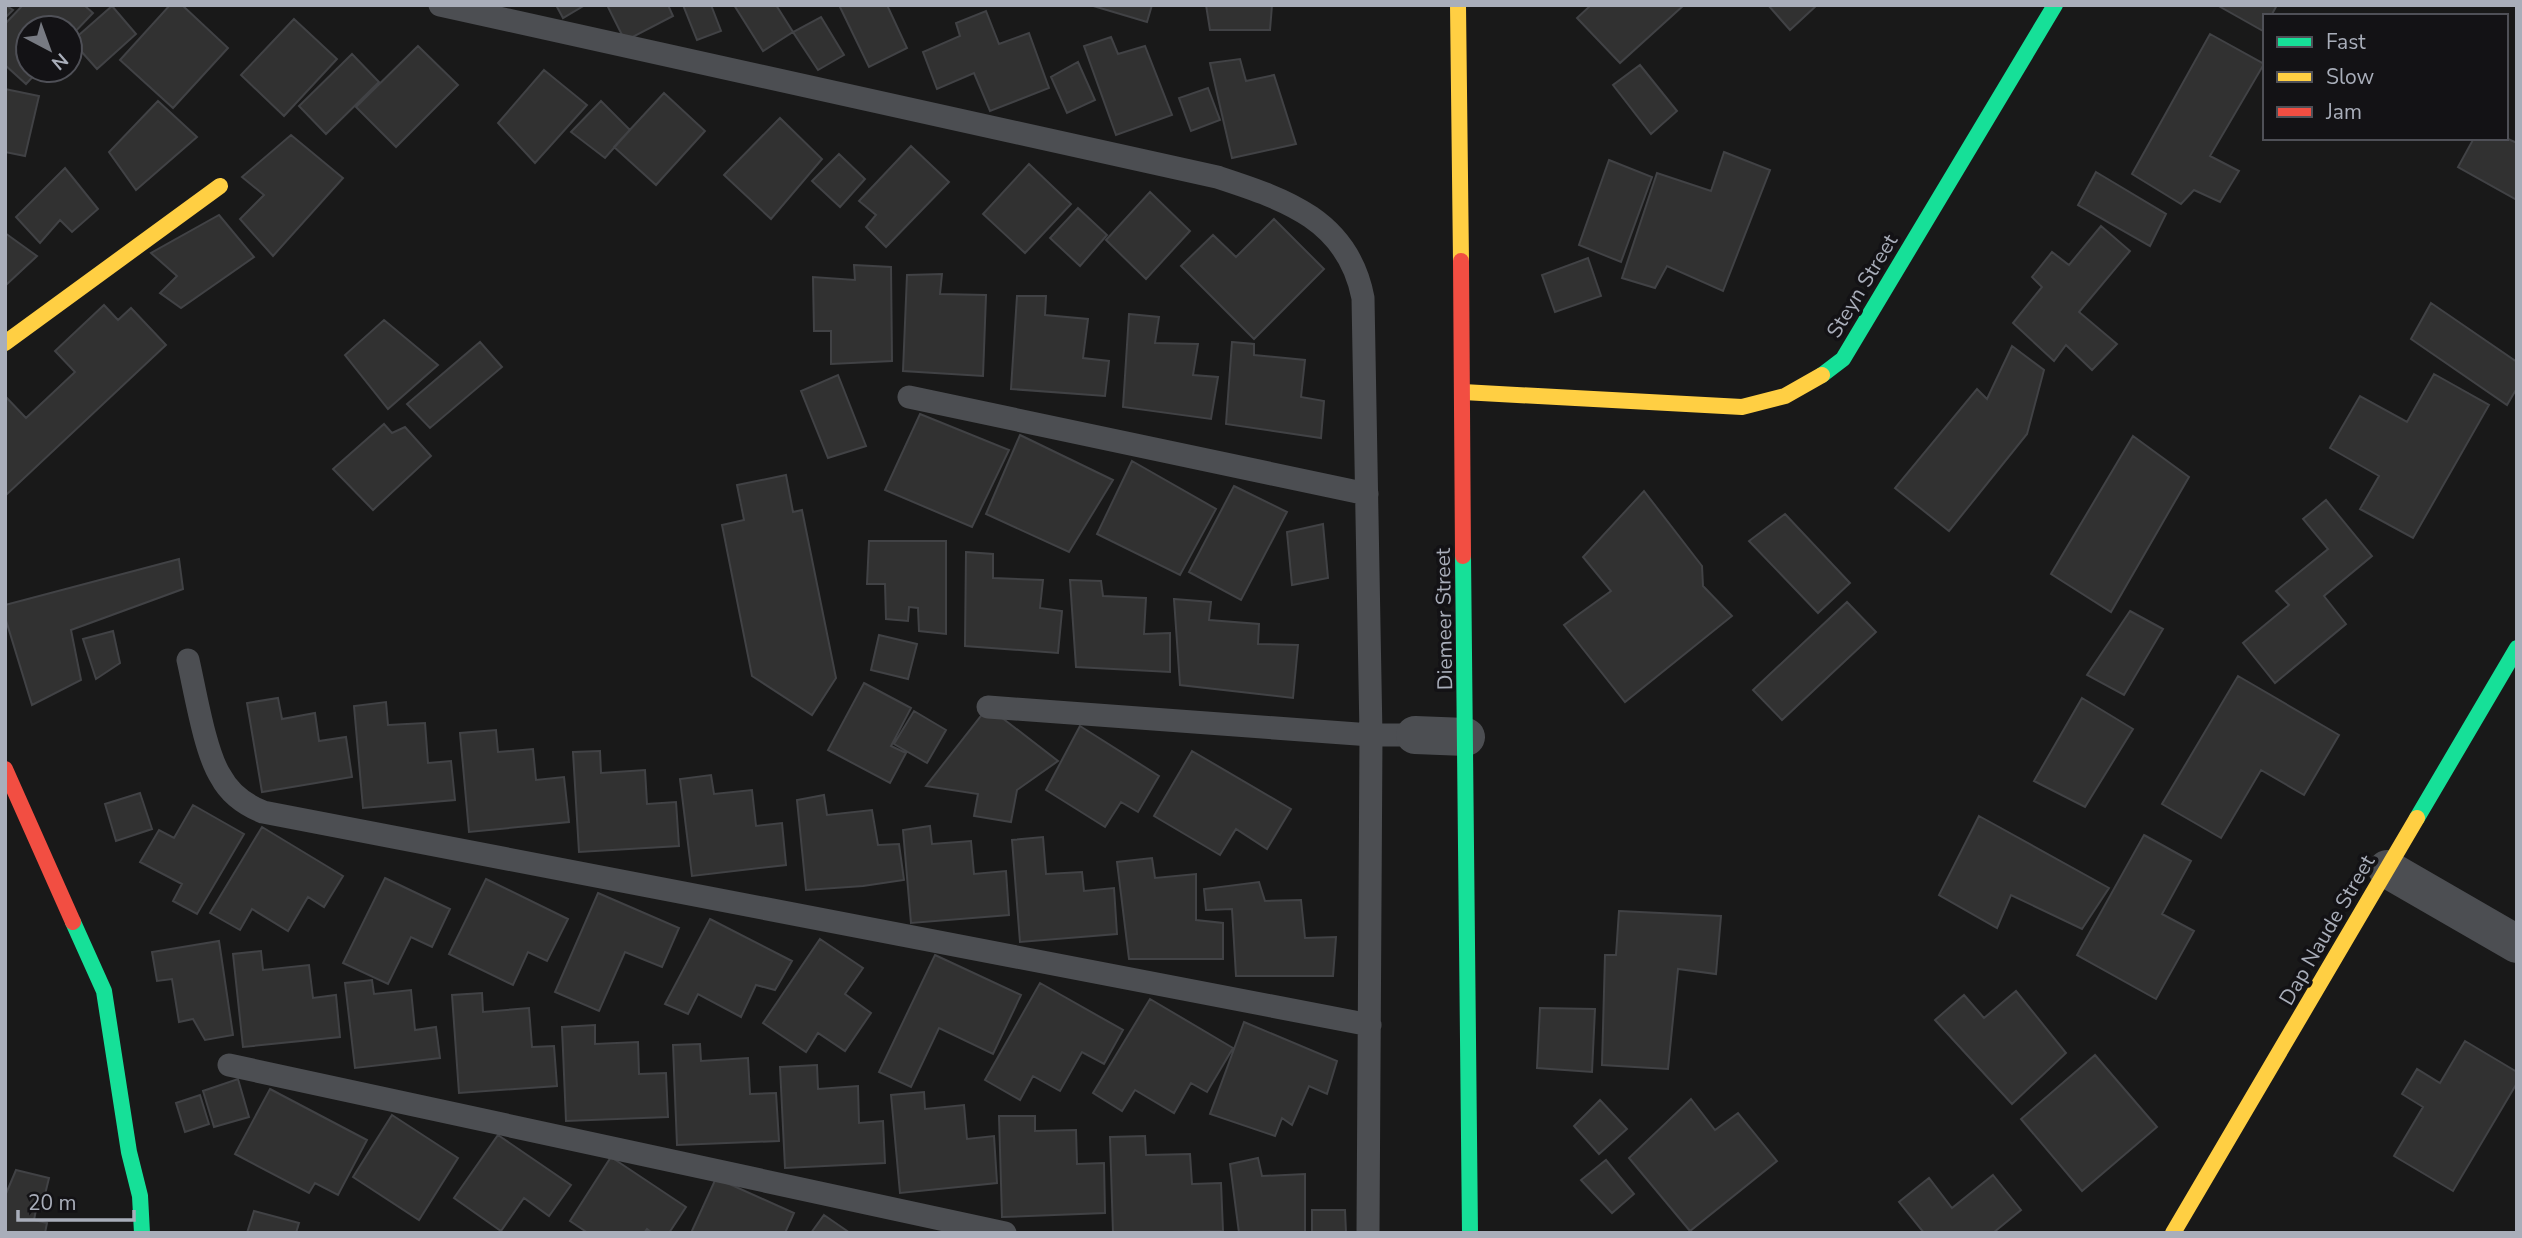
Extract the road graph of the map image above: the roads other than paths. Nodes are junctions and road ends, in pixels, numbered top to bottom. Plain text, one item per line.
1 (440, 5) edge
2 (1458, 5) edge
3 (2055, 5) edge
4 (220, 186) dead end
5 (5, 343) edge
6 (1463, 392) junction
7 (909, 397) dead end
8 (1367, 494) junction
9 (2517, 648) edge
10 (188, 660) dead end
11 (988, 707) dead end
12 (1371, 735) junction
13 (1415, 735) joint
14 (1466, 737) junction
15 (5, 769) edge
16 (2387, 869) junction
17 (2517, 944) edge
18 (1370, 1025) junction
19 (229, 1065) dead end
20 (142, 1233) edge
21 (1005, 1233) edge
22 (1368, 1233) edge
23 (1470, 1233) edge
24 (2173, 1233) edge

1 - 8 lane
2 - 6 street, Diemeer Street
3 - 6 street, Steyn Street
4 - 5 street
6 - 14 street, Diemeer Street
7 - 8 lane
8 - 12 lane
9 - 16 street, Dap Naude Street
10 - 18 lane
11 - 12 lane
12 - 13 lane
12 - 18 lane
13 - 14 street
14 - 23 street, Diemeer Street
15 - 20 street
16 - 17 street
16 - 24 street, Dap Naude Street
18 - 22 lane
19 - 21 lane

